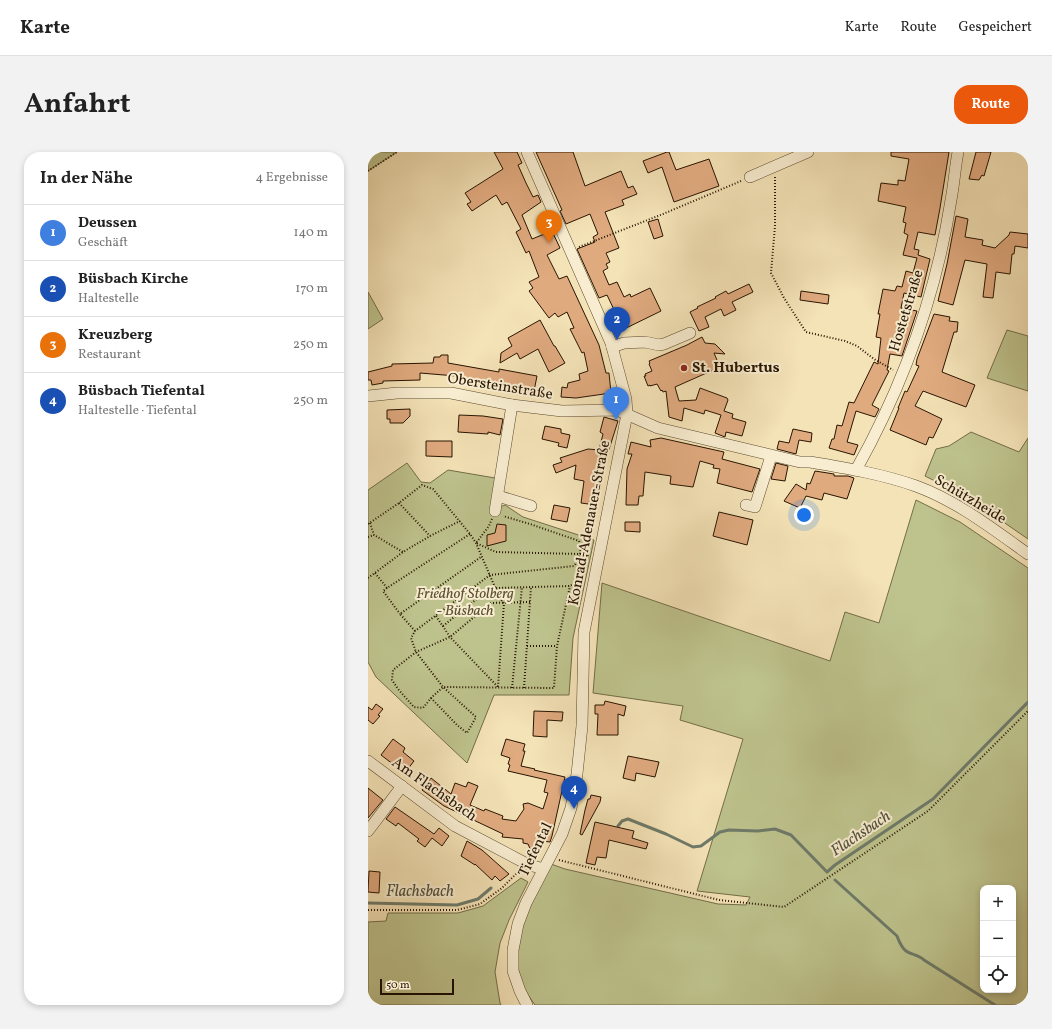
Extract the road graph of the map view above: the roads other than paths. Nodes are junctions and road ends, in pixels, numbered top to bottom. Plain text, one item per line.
1 (527, 152) edge
2 (808, 152) edge
3 (958, 152) edge
4 (750, 177) road end
5 (690, 332) dead end
6 (612, 347) junction
7 (368, 396) edge
8 (512, 405) junction
9 (627, 414) junction
10 (771, 456) junction
11 (856, 470) junction
12 (498, 496) junction
13 (746, 505) dead end
14 (531, 506) dead end
15 (494, 512) road end
16 (1028, 554) edge
17 (584, 632) joint
18 (368, 761) edge
19 (402, 786) junction
20 (368, 831) edge
21 (544, 869) junction
22 (527, 1005) edge

1 - 6 street, Konrad-Adenauer-Straße
2 - 4 street
3 - 11 street, Hostetstraße
5 - 6 street
6 - 9 street, Konrad-Adenauer-Straße
7 - 8 street, Obersteinstraße
8 - 9 street, Obersteinstraße
8 - 12 street
9 - 10 street
9 - 17 street, Konrad-Adenauer-Straße
10 - 11 street
10 - 13 street
11 - 16 street, Schützheide
12 - 14 street
12 - 15 street
17 - 21 street, Tiefental
18 - 19 street, Am Flachsbach
19 - 20 street
19 - 21 street, Am Flachsbach
21 - 22 street, Tiefental

